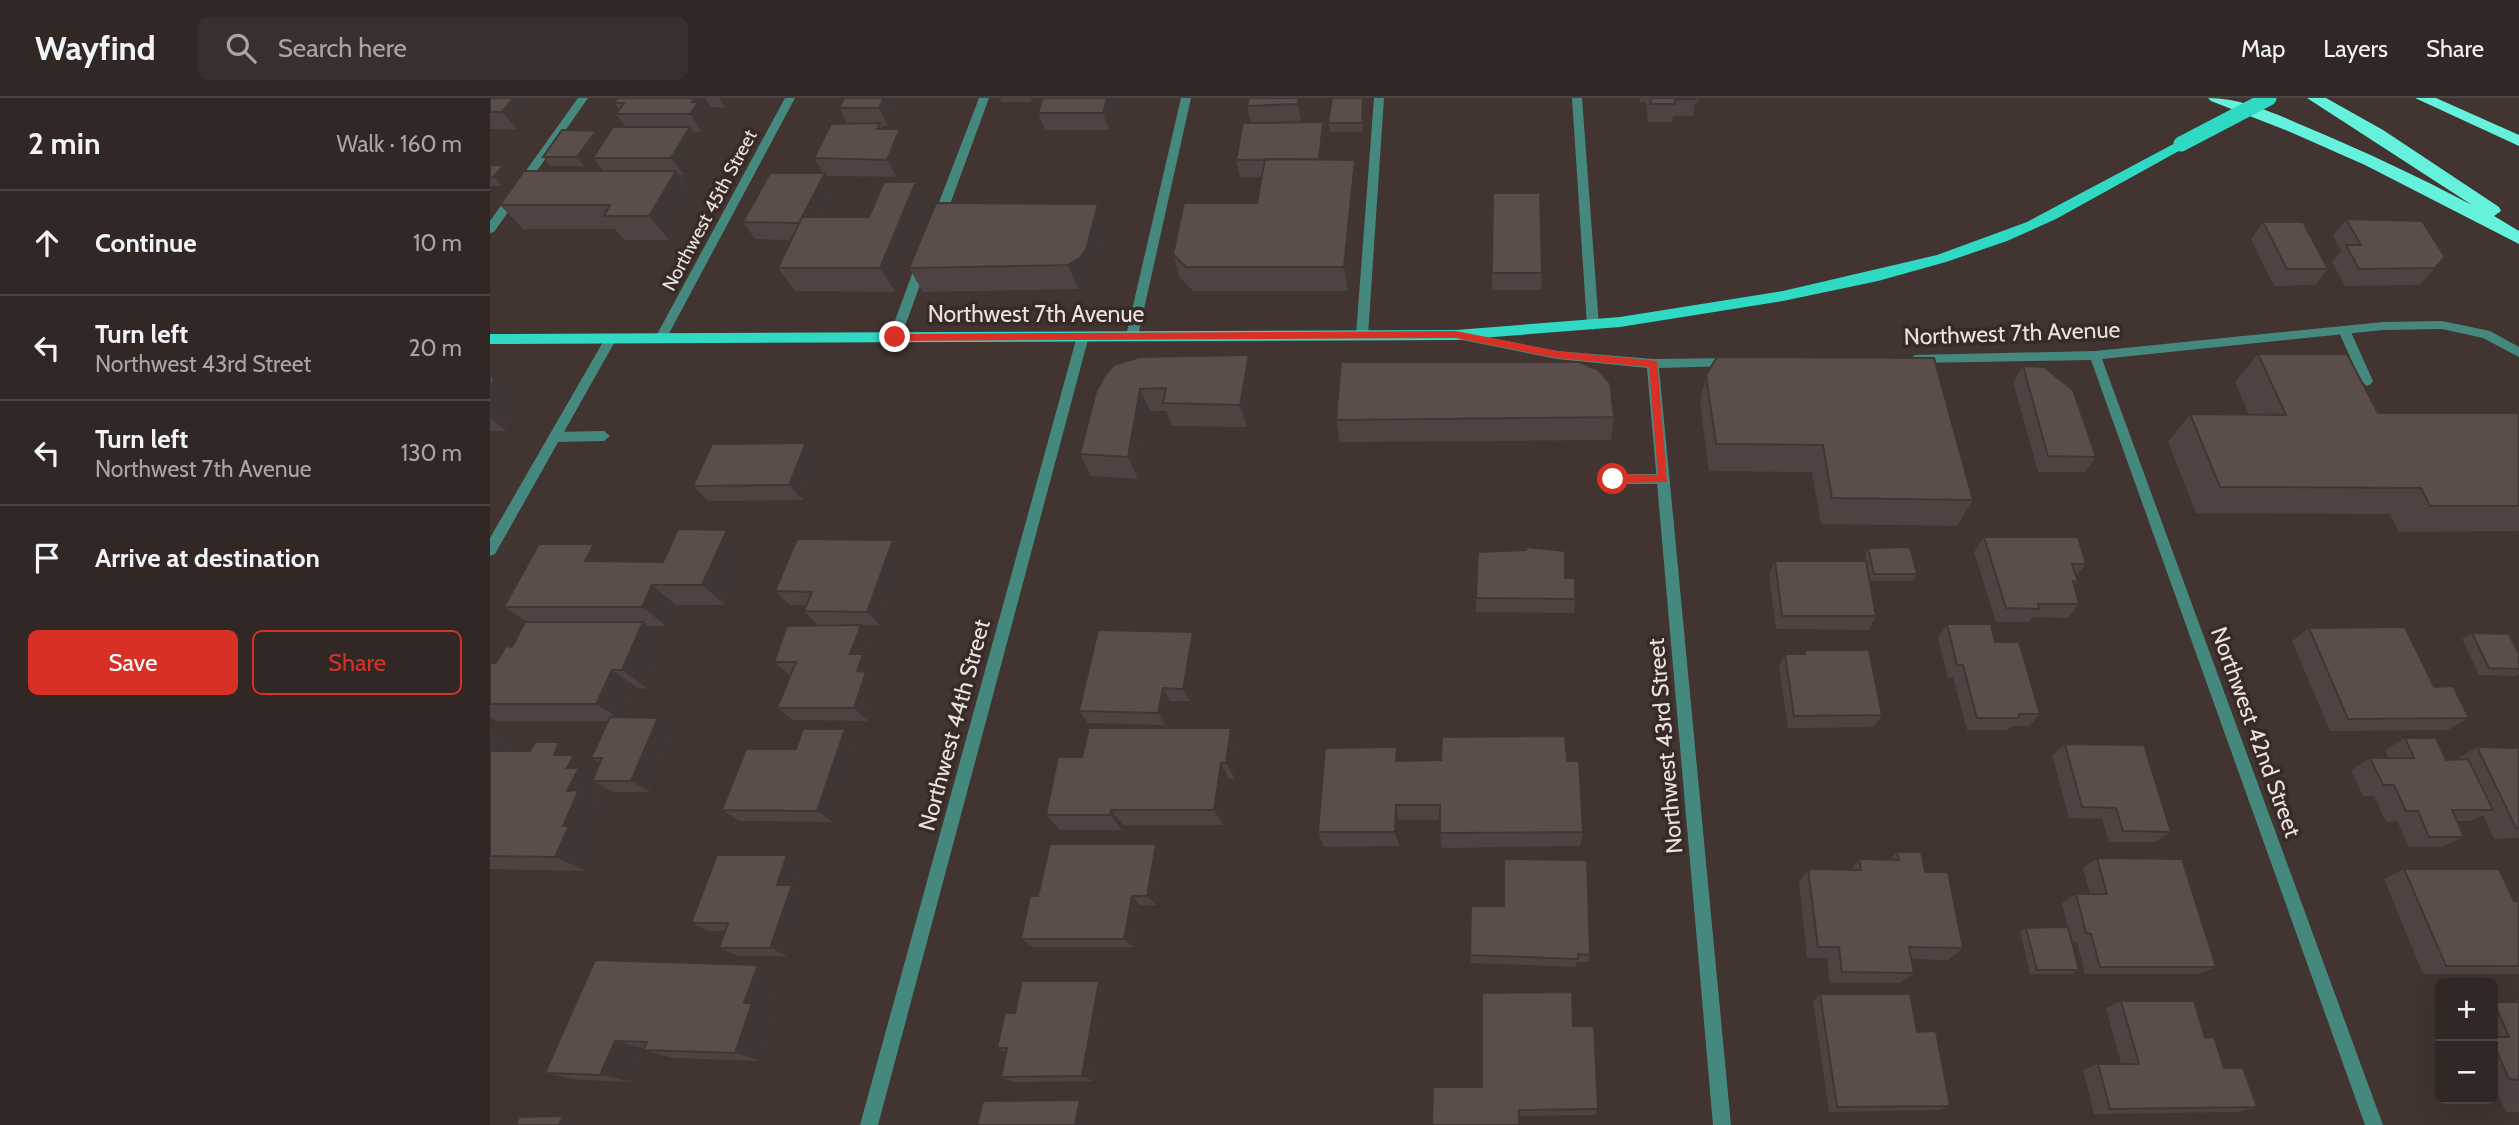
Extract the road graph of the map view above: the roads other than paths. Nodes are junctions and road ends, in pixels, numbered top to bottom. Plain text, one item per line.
1 (583, 98) edge
2 (790, 98) edge
3 (984, 98) edge
4 (1186, 98) edge
5 (1379, 98) edge
6 (1577, 98) edge
7 (2216, 98) edge
8 (2269, 98) edge
9 (2315, 98) edge
10 (2423, 98) edge
11 (2519, 143) edge
12 (937, 224) edge
13 (490, 229) edge
14 (2519, 230) edge
15 (2519, 238) edge
16 (928, 249) edge
17 (1593, 326) junction
18 (2344, 330) junction
19 (1363, 335) junction
20 (1456, 335) junction
21 (1083, 336) junction
22 (1132, 336) junction
23 (895, 337) junction
24 (490, 338) edge
25 (611, 338) junction
26 (661, 338) junction
27 (2519, 353) edge
28 (2095, 355) junction
29 (1905, 359) edge
30 (1742, 362) edge
31 (1653, 364) junction
32 (2367, 381) dead end
33 (604, 436) dead end
34 (554, 437) junction
35 (1613, 479) dead end
36 (1663, 479) junction
37 (490, 550) edge
38 (869, 1125) edge
39 (1722, 1125) edge
40 (2374, 1125) edge

1 - 13 street
2 - 26 street, Northwest 45th Street
3 - 12 street
4 - 22 street
5 - 19 street
6 - 17 street
7 - 15 highway
8 - 17 main road, Northwest 7th Avenue, bridge
9 - 14 highway
10 - 11 highway
16 - 23 street
17 - 20 main road, Northwest 7th Avenue
18 - 27 street, Northwest 7th Avenue
18 - 28 street, Northwest 7th Avenue
18 - 32 street
19 - 20 main road, Northwest 7th Avenue
19 - 22 main road, Northwest 7th Avenue
20 - 31 street, Northwest 7th Avenue
21 - 22 main road, Northwest 7th Avenue
21 - 23 main road, Northwest 7th Avenue
21 - 38 street, Northwest 44th Street
23 - 26 main road, Northwest 7th Avenue
24 - 25 main road, Northwest 7th Avenue
25 - 26 main road, Northwest 7th Avenue
25 - 34 street
28 - 29 street, Northwest 7th Avenue
28 - 40 street, Northwest 42nd Street
30 - 31 street, Northwest 7th Avenue
31 - 36 street, Northwest 43rd Street
33 - 34 street
34 - 37 street
35 - 36 street
36 - 39 street, Northwest 43rd Street

